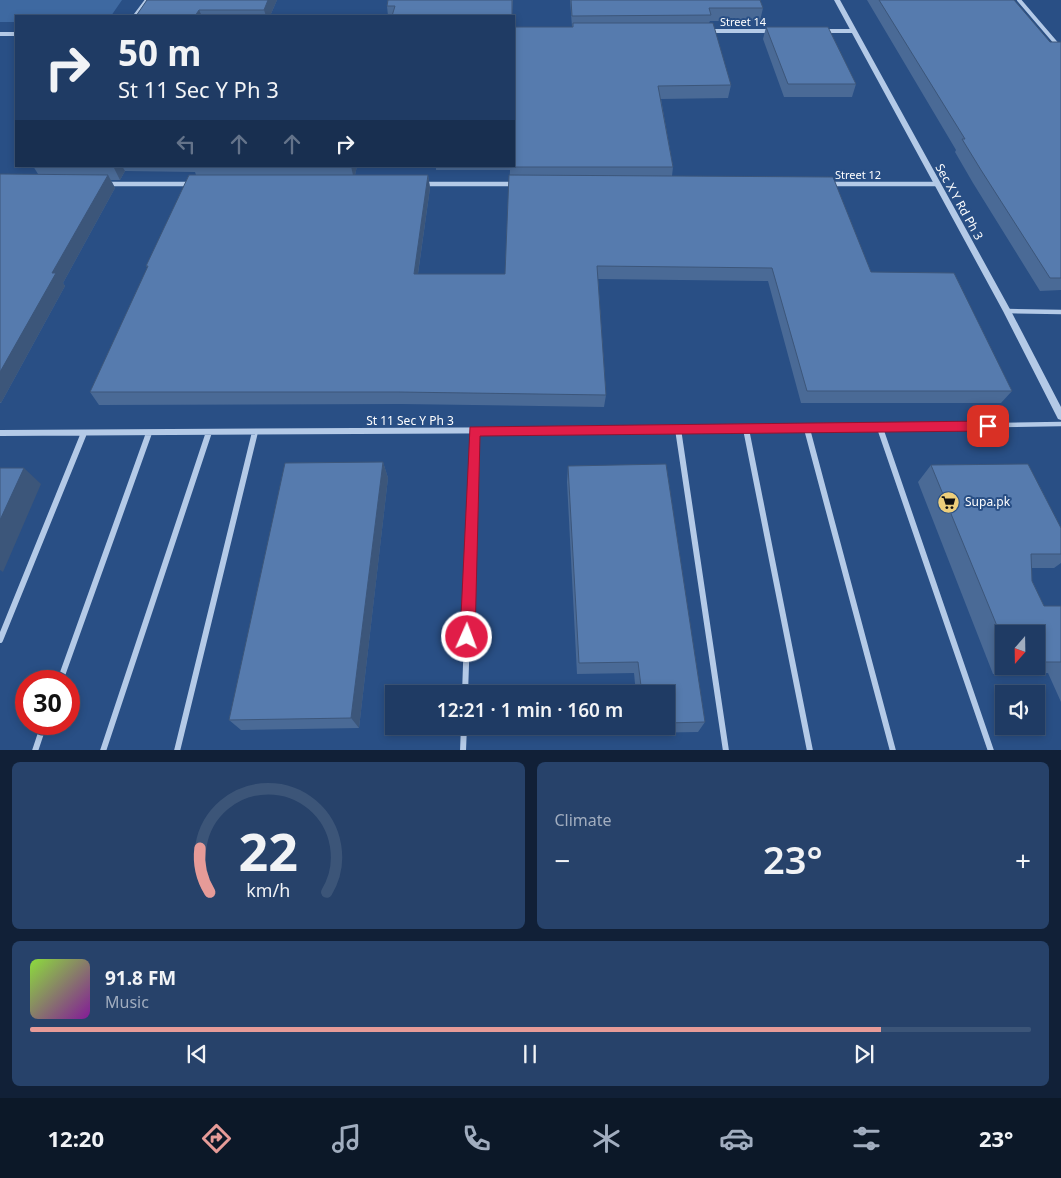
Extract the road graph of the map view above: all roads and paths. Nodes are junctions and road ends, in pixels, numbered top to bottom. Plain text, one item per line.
1 (147, 0) edge
2 (837, 0) edge
3 (1019, 0) edge
4 (136, 15) edge
5 (703, 31) edge
6 (773, 31) edge
7 (823, 31) edge
8 (853, 31) junction
9 (0, 34) edge
10 (15, 34) edge
11 (1055, 42) junction
12 (1061, 42) edge
13 (1061, 49) edge
14 (100, 184) edge
15 (199, 184) edge
16 (418, 184) edge
17 (518, 184) edge
18 (827, 184) edge
19 (936, 184) junction
20 (1006, 311) junction
21 (1061, 312) edge
22 (1061, 416) edge
23 (1061, 424) edge
24 (880, 428) junction
25 (678, 429) junction
26 (746, 429) junction
27 (807, 429) junction
28 (474, 431) junction
29 (209, 432) junction
30 (255, 432) junction
31 (0, 433) edge
32 (84, 433) junction
33 (149, 433) junction
34 (0, 640) edge
35 (64, 670) edge
36 (465, 685) edge
37 (40, 735) edge
38 (464, 735) edge
39 (35, 750) edge
40 (103, 750) edge
41 (176, 750) edge
42 (463, 750) edge
43 (726, 750) edge
44 (810, 750) edge
45 (893, 750) edge
46 (991, 750) edge

1 - 4 street
2 - 8 street, Sec X Y Rd Ph 3
3 - 11 street
5 - 6 street, Street 14
7 - 8 street
8 - 19 street, Sec X Y Rd Ph 3
9 - 10 street
11 - 12 street
11 - 13 street
14 - 15 street
16 - 17 street
18 - 19 street, Street 12
19 - 20 street, Sec X Y Rd Ph 3
20 - 21 street
20 - 22 street, Sec X Y Rd Ph 3
23 - 24 street, St 11 Sec Y Ph 3
24 - 27 street, St 11 Sec Y Ph 3
24 - 46 street
25 - 26 street, St 11 Sec Y Ph 3
25 - 28 street, St 11 Sec Y Ph 3
25 - 43 street
26 - 27 street, St 11 Sec Y Ph 3
26 - 44 street
27 - 45 street
28 - 30 street, St 11 Sec Y Ph 3
28 - 36 street
29 - 30 street, St 11 Sec Y Ph 3
29 - 33 street, St 11 Sec Y Ph 3
29 - 40 street
30 - 41 street
31 - 32 street, St 11 Sec Y Ph 3
32 - 33 street, St 11 Sec Y Ph 3
32 - 34 street
33 - 35 street
37 - 39 street
38 - 42 street

